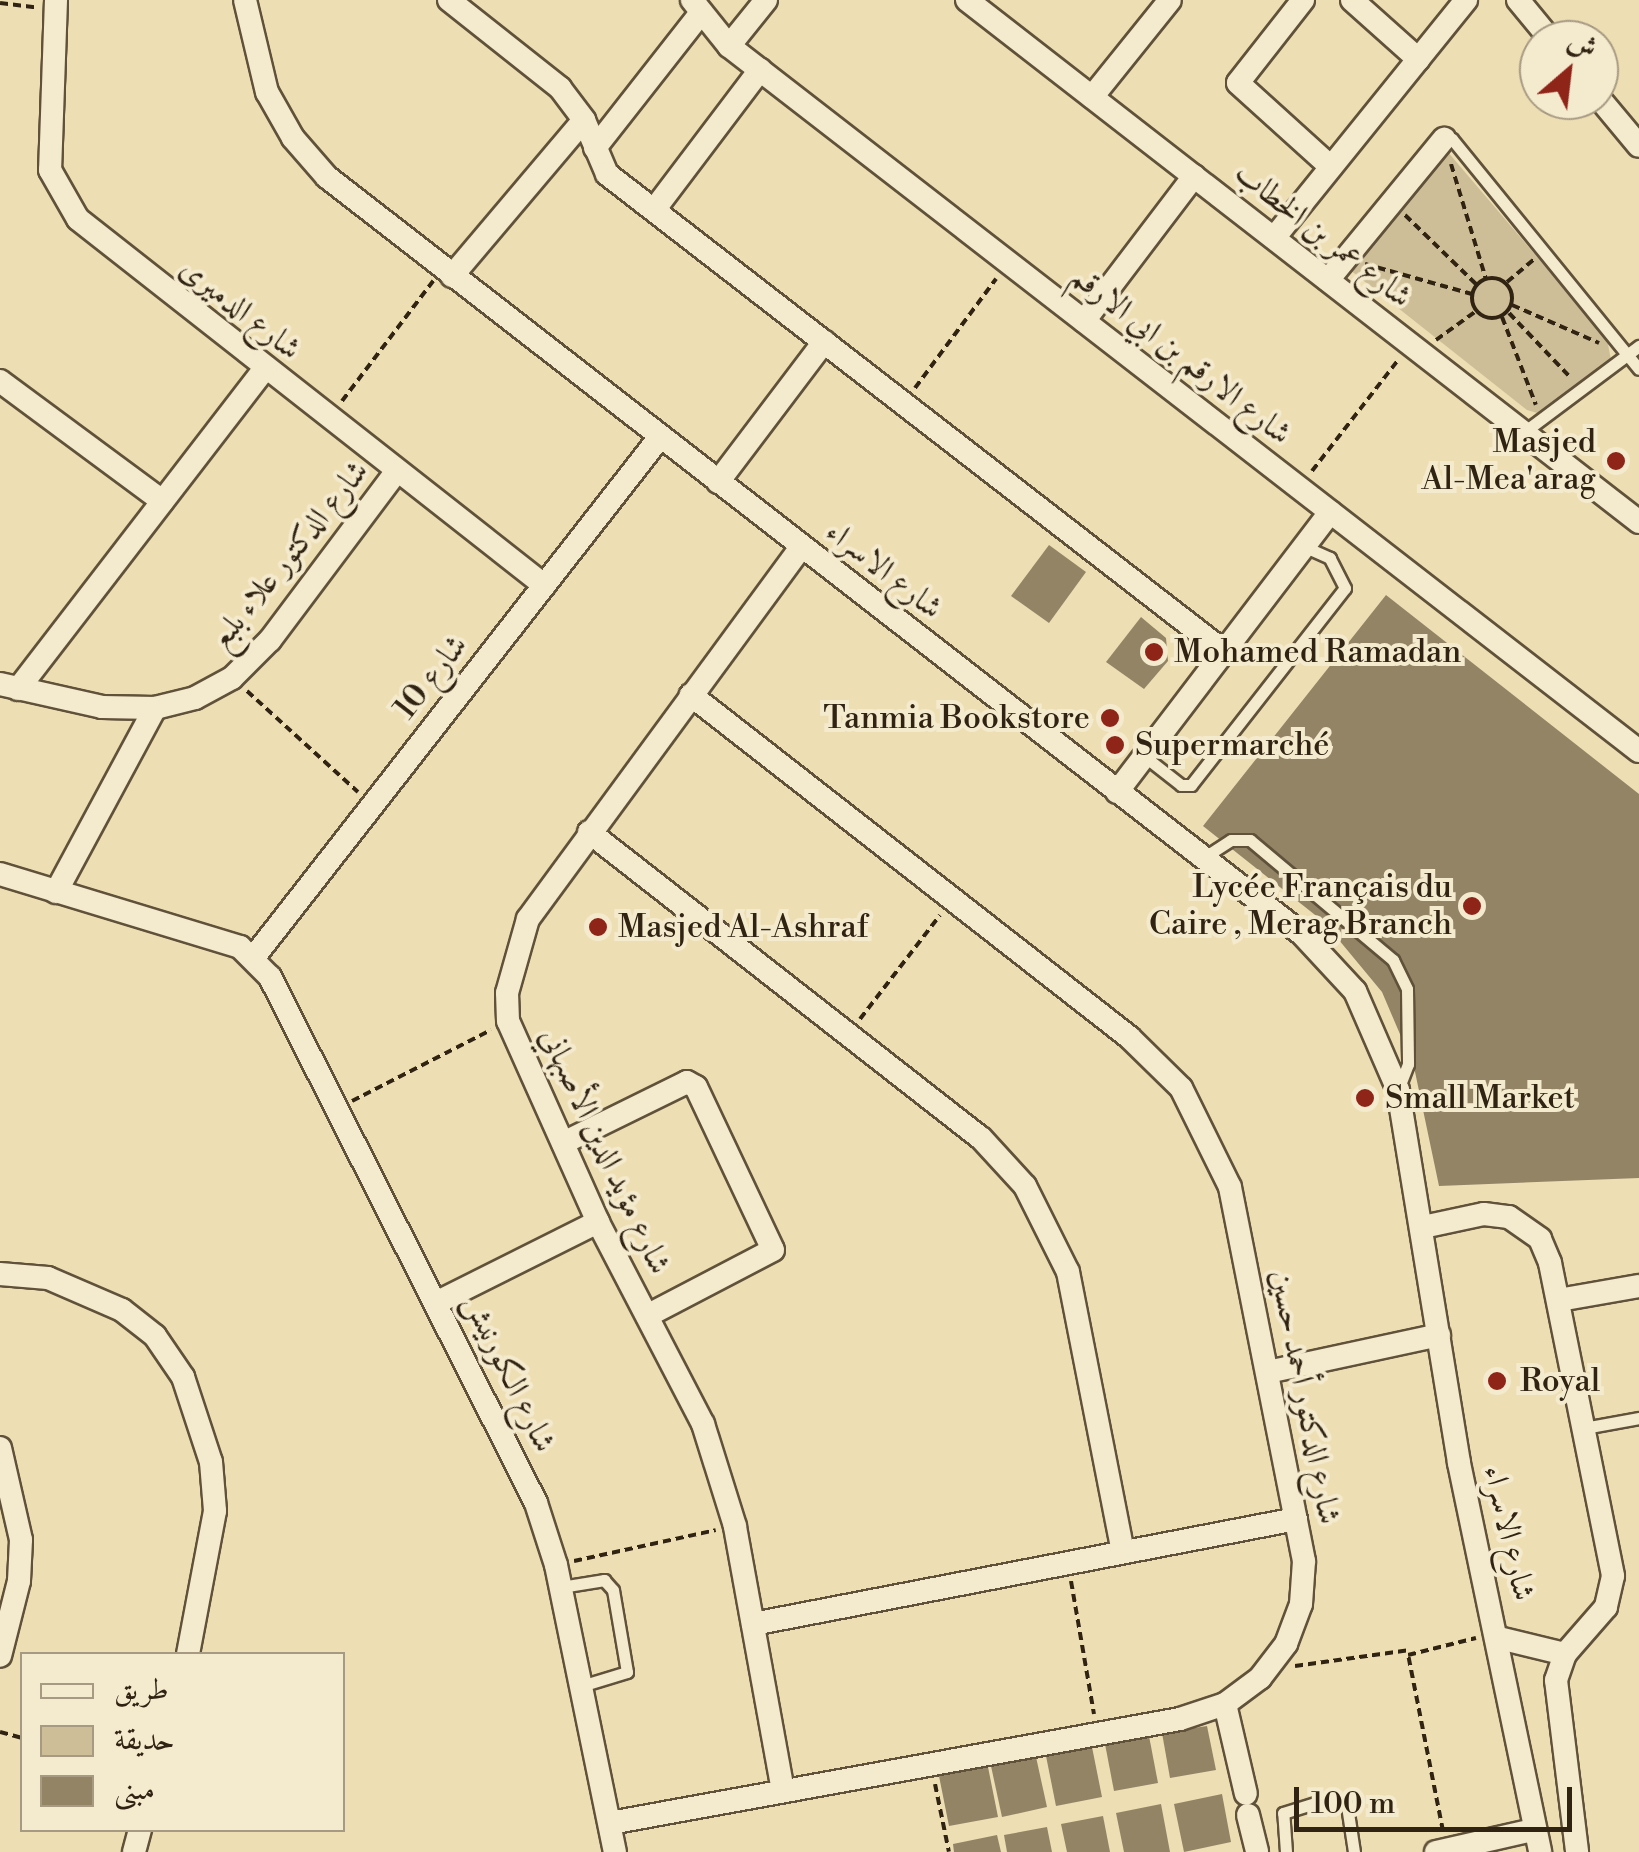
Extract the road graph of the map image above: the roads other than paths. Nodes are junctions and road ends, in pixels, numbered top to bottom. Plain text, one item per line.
1 (245, 0) edge
2 (450, 0) edge
3 (766, 0) edge
4 (968, 0) edge
5 (1170, 0) edge
6 (1303, 0) edge
7 (1352, 0) edge
8 (1466, 0) edge
9 (1518, 0) edge
10 (56, 4) edge
11 (696, 7) edge
12 (1534, 20) edge
13 (730, 46) junction
14 (1418, 59) junction
15 (760, 70) junction
16 (1092, 97) junction
17 (584, 120) junction
18 (1617, 120) edge
19 (1444, 139) joint
20 (1639, 146) edge
21 (595, 148) junction
22 (1331, 167) junction
23 (1194, 176) junction
24 (654, 210) junction
25 (1274, 238) junction
26 (447, 273) junction
27 (1328, 280) junction
28 (1084, 321) junction
29 (824, 342) junction
30 (1639, 346) edge
31 (1626, 355) junction
32 (264, 369) junction
33 (1639, 370) edge
34 (0, 381) edge
35 (1533, 426) junction
36 (660, 437) junction
37 (397, 471) junction
38 (718, 482) junction
39 (162, 501) junction
40 (1330, 512) junction
41 (1639, 522) edge
42 (1303, 546) junction
43 (801, 547) junction
44 (544, 585) junction
45 (1222, 650) junction
46 (9, 686) edge
47 (691, 695) junction
48 (155, 708) junction
49 (1639, 751) edge
50 (1144, 756) junction
51 (1117, 792) junction
52 (590, 832) junction
53 (1202, 858) junction
54 (0, 874) edge
55 (56, 892) junction
56 (254, 957) junction
57 (1398, 1090) junction
58 (563, 1142) junction
59 (598, 1222) junction
60 (1424, 1227) junction
61 (0, 1274) edge
62 (1639, 1286) edge
63 (1559, 1300) junction
64 (438, 1302) junction
65 (647, 1316) junction
66 (1440, 1335) junction
67 (1268, 1372) junction
68 (1639, 1418) edge
69 (1584, 1428) junction
70 (0, 1448) edge
71 (1296, 1519) junction
72 (1123, 1552) junction
73 (558, 1576) junction
74 (753, 1624) junction
75 (1499, 1638) junction
76 (188, 1652) edge
77 (1566, 1654) junction
78 (0, 1656) edge
79 (582, 1686) junction
80 (1226, 1704) junction
81 (784, 1791) junction
82 (610, 1823) junction
83 (1536, 1841) edge
84 (1442, 1851) edge
85 (615, 1852) edge
86 (1257, 1852) edge
87 (1286, 1852) edge
88 (1354, 1852) edge
89 (1577, 1852) edge

1 - 26 street, شارع الاسراء
2 - 17 street
3 - 13 street
4 - 16 street, شارع عمر بن الخطاب
5 - 16 street
6 - 22 street
7 - 14 street
8 - 14 street
9 - 12 street
10 - 32 street, شارع الدميرى
11 - 13 street, شارع الارقم بن ابي الارقم
11 - 21 street
13 - 15 street, شارع الارقم بن ابي الارقم
14 - 22 street
15 - 24 street
15 - 28 street, شارع الارقم بن ابي الارقم
16 - 23 street, شارع عمر بن الخطاب
17 - 21 street
17 - 26 street
18 - 20 street
19 - 27 street
19 - 31 lane
21 - 24 street
22 - 25 street
23 - 25 street, شارع عمر بن الخطاب
23 - 28 street
24 - 29 street
25 - 27 street, شارع عمر بن الخطاب
26 - 36 street, شارع الاسراء
27 - 35 street, شارع عمر بن الخطاب
28 - 40 street, شارع الارقم بن ابي الارقم
29 - 38 street
29 - 45 street
30 - 31 lane
31 - 33 lane
31 - 35 lane
32 - 37 street, شارع الدميرى
32 - 39 street
34 - 39 street
35 - 41 street, شارع عمر بن الخطاب
36 - 38 street, شارع الاسراء
36 - 44 street, شارع 10
37 - 44 street, شارع الدميرى
37 - 48 street, شارع الدكتور علاء بلبع
38 - 43 street, شارع الاسراء
39 - 46 street
40 - 42 street
40 - 49 street, شارع الارقم بن ابي الارقم
42 - 45 street
42 - 50 lane
43 - 47 street, شارع مؤيد الدين الأصبهاني
43 - 51 street, شارع الاسراء
44 - 56 street, شارع 10
45 - 50 street
46 - 48 street, شارع الدكتور علاء بلبع
47 - 52 street, شارع مؤيد الدين الأصبهاني
47 - 67 street, شارع الدكتور أحمد حسين
48 - 55 street
50 - 51 street
51 - 53 street, شارع الاسراء
52 - 58 street, شارع مؤيد الدين الأصبهاني
52 - 72 street
53 - 57 street, شارع الاسراء
53 - 57 lane
54 - 55 street
55 - 56 street
56 - 64 street, شارع الكورنيش
57 - 60 street, شارع الاسراء
58 - 59 street, شارع مؤيد الدين الأصبهاني
58 - 65 street
59 - 64 street
59 - 65 street, شارع مؤيد الدين الأصبهاني
60 - 63 street
60 - 66 street, شارع الاسراء
61 - 76 street
62 - 63 street
63 - 69 street
64 - 73 street, شارع الكورنيش
65 - 74 street, شارع مؤيد الدين الأصبهاني
66 - 67 street
66 - 75 street, شارع الاسراء
67 - 71 street, شارع الدكتور أحمد حسين
68 - 69 lane
69 - 77 street
70 - 78 street
71 - 72 street
71 - 80 street, شارع الدكتور أحمد حسين
72 - 74 street
73 - 79 street, شارع الكورنيش
73 - 79 lane
74 - 81 street, شارع مؤيد الدين الأصبهاني
75 - 77 street
75 - 83 street, شارع الاسراء
77 - 89 street
79 - 82 street, شارع الكورنيش
80 - 81 street, شارع الدكتور أحمد حسين
80 - 86 street
81 - 82 street, شارع الدكتور أحمد حسين
82 - 85 street, شارع الكورنيش
83 - 84 street
87 - 88 lane

